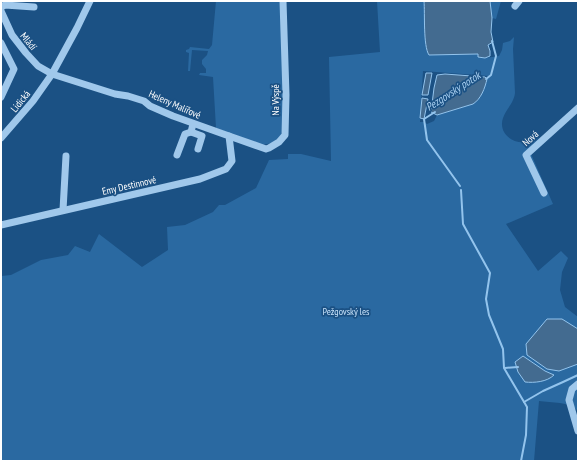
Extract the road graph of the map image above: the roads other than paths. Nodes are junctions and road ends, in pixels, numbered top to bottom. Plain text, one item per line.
1 (90, 1) edge
2 (284, 1) edge
3 (1, 7) edge
4 (34, 7) dead end
5 (1, 11) edge
6 (2, 47) edge
7 (52, 74) junction
8 (1, 97) edge
9 (578, 108) edge
10 (193, 124) junction
11 (191, 132) junction
12 (229, 136) junction
13 (1, 138) edge
14 (198, 149) dead end
15 (177, 155) dead end
16 (66, 156) dead end
17 (544, 193) dead end
18 (63, 210) junction
19 (1, 224) edge
20 (578, 384) edge
21 (578, 431) edge

1 - 7 street, Lidická
2 - 12 street, Na Výspě
3 - 4 street
5 - 7 street, Mládí
6 - 8 street
7 - 10 street, Heleny Malířové
7 - 13 street, Lidická
9 - 17 street, Nová
10 - 11 street
10 - 12 street, Heleny Malířové
11 - 14 street
11 - 15 street
12 - 18 street, Emy Destinnové
16 - 18 street
18 - 19 street, Emy Destinnové
20 - 21 street

